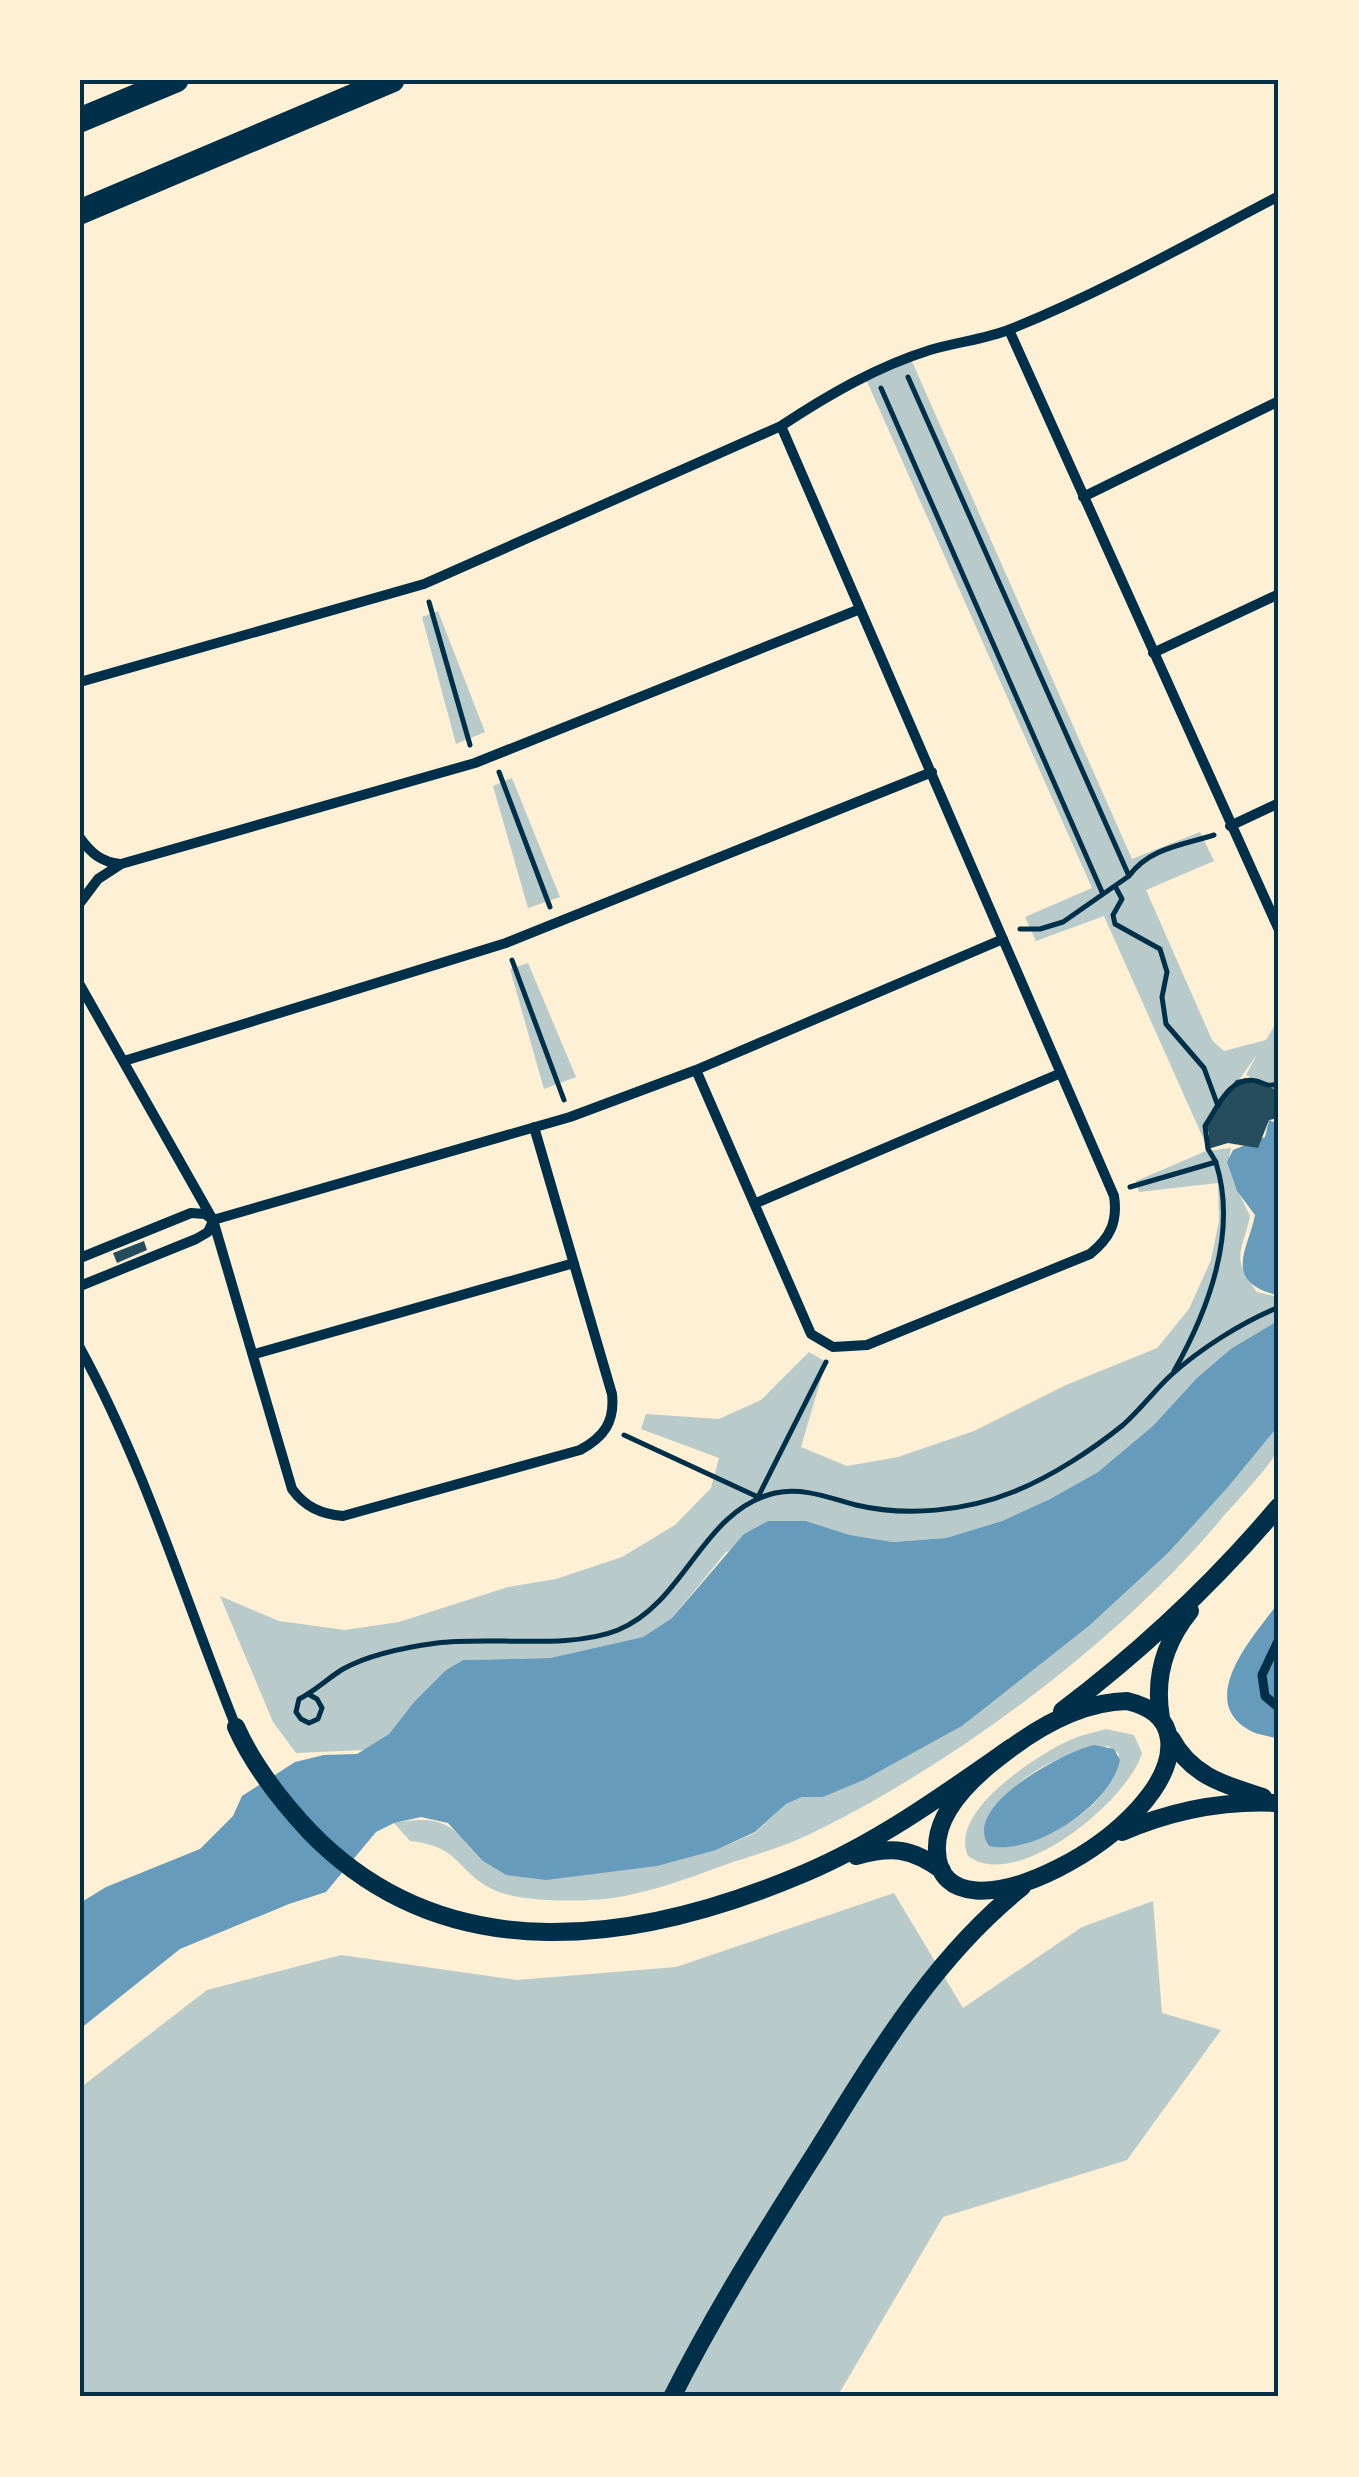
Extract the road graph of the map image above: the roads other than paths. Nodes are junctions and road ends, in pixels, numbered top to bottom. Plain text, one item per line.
1 (176, 80) edge
2 (392, 80) edge
3 (80, 120) edge
4 (1279, 196) edge
5 (80, 212) edge
6 (1009, 330) junction
7 (1279, 401) edge
8 (780, 426) junction
9 (1083, 497) junction
10 (1279, 594) edge
11 (860, 609) junction
12 (1152, 653) junction
13 (80, 682) edge
14 (932, 772) junction
15 (1279, 803) edge
16 (1230, 826) junction
17 (80, 838) edge
18 (121, 864) junction
19 (80, 903) edge
20 (1279, 930) edge
21 (1002, 940) junction
22 (80, 985) edge
23 (124, 1060) junction
24 (696, 1070) junction
25 (1061, 1073) junction
26 (534, 1126) junction
27 (756, 1204) junction
28 (213, 1220) junction
29 (80, 1258) edge
30 (574, 1262) junction
31 (80, 1286) edge
32 (80, 1348) edge
33 (255, 1354) junction
34 (1279, 1506) edge
35 (1238, 1554) junction
36 (1279, 1639) edge
37 (1279, 1708) edge
38 (1165, 1726) junction
39 (236, 1727) joint
40 (1035, 1732) junction
41 (1012, 1747) junction
42 (1279, 1802) edge
43 (1103, 1840) junction
44 (942, 1870) junction
45 (808, 1872) junction
46 (1026, 1883) junction
47 (672, 2397) edge

1 - 3 highway
2 - 5 highway
4 - 6 street
6 - 8 street
6 - 9 street
7 - 9 street
8 - 11 street
8 - 13 street
9 - 12 street
10 - 12 street
11 - 14 street
11 - 18 street
12 - 16 street
14 - 21 street
14 - 23 street
15 - 16 street
16 - 20 street
17 - 18 street
18 - 19 street
21 - 24 street
21 - 25 street
22 - 23 street
23 - 28 street
24 - 26 street
24 - 27 street
25 - 27 street
25 - 27 street
26 - 28 street
26 - 30 street
28 - 29 street
28 - 31 street
28 - 33 street
30 - 33 street
30 - 33 street
32 - 39 street
34 - 35 street
35 - 38 street
35 - 40 street
36 - 37 street
38 - 40 street
38 - 42 street
38 - 43 street
39 - 45 street
40 - 41 street
41 - 44 street
41 - 45 street
42 - 43 street
43 - 46 street
44 - 45 street
44 - 46 street
46 - 47 street

